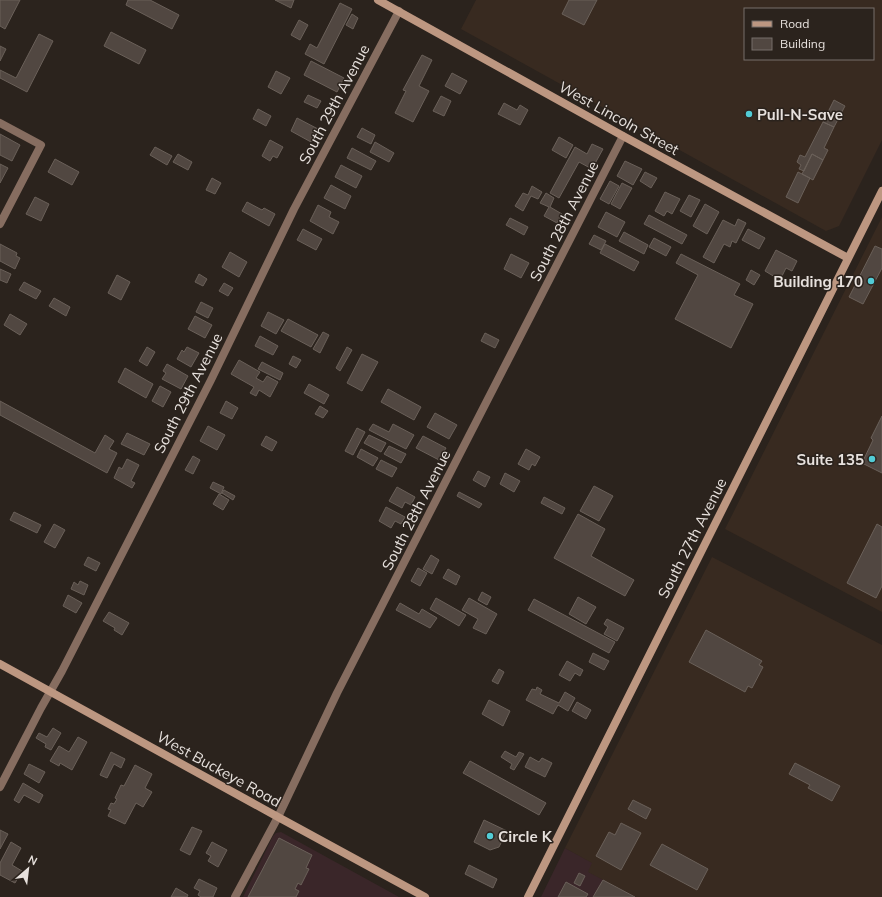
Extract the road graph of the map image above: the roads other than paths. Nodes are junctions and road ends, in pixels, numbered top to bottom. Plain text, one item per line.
1 (378, 0) edge
2 (399, 11) junction
3 (0, 123) edge
4 (623, 136) junction
5 (882, 191) edge
6 (0, 224) edge
7 (848, 258) junction
8 (0, 664) edge
9 (50, 691) junction
10 (0, 787) edge
11 (278, 817) junction
12 (235, 897) edge
13 (425, 897) edge
14 (528, 897) edge

1 - 2 main road, West Lincoln Street
2 - 4 main road, West Lincoln Street
2 - 9 street, South 29th Avenue
3 - 6 street
4 - 7 main road, West Lincoln Street
4 - 11 street, South 28th Avenue
5 - 7 main road, South 27th Avenue
7 - 14 main road, South 27th Avenue
8 - 9 main road, West Buckeye Road
9 - 10 street, South 29th Avenue
9 - 11 main road, West Buckeye Road
11 - 12 street, South 28th Avenue
11 - 13 main road, West Buckeye Road

